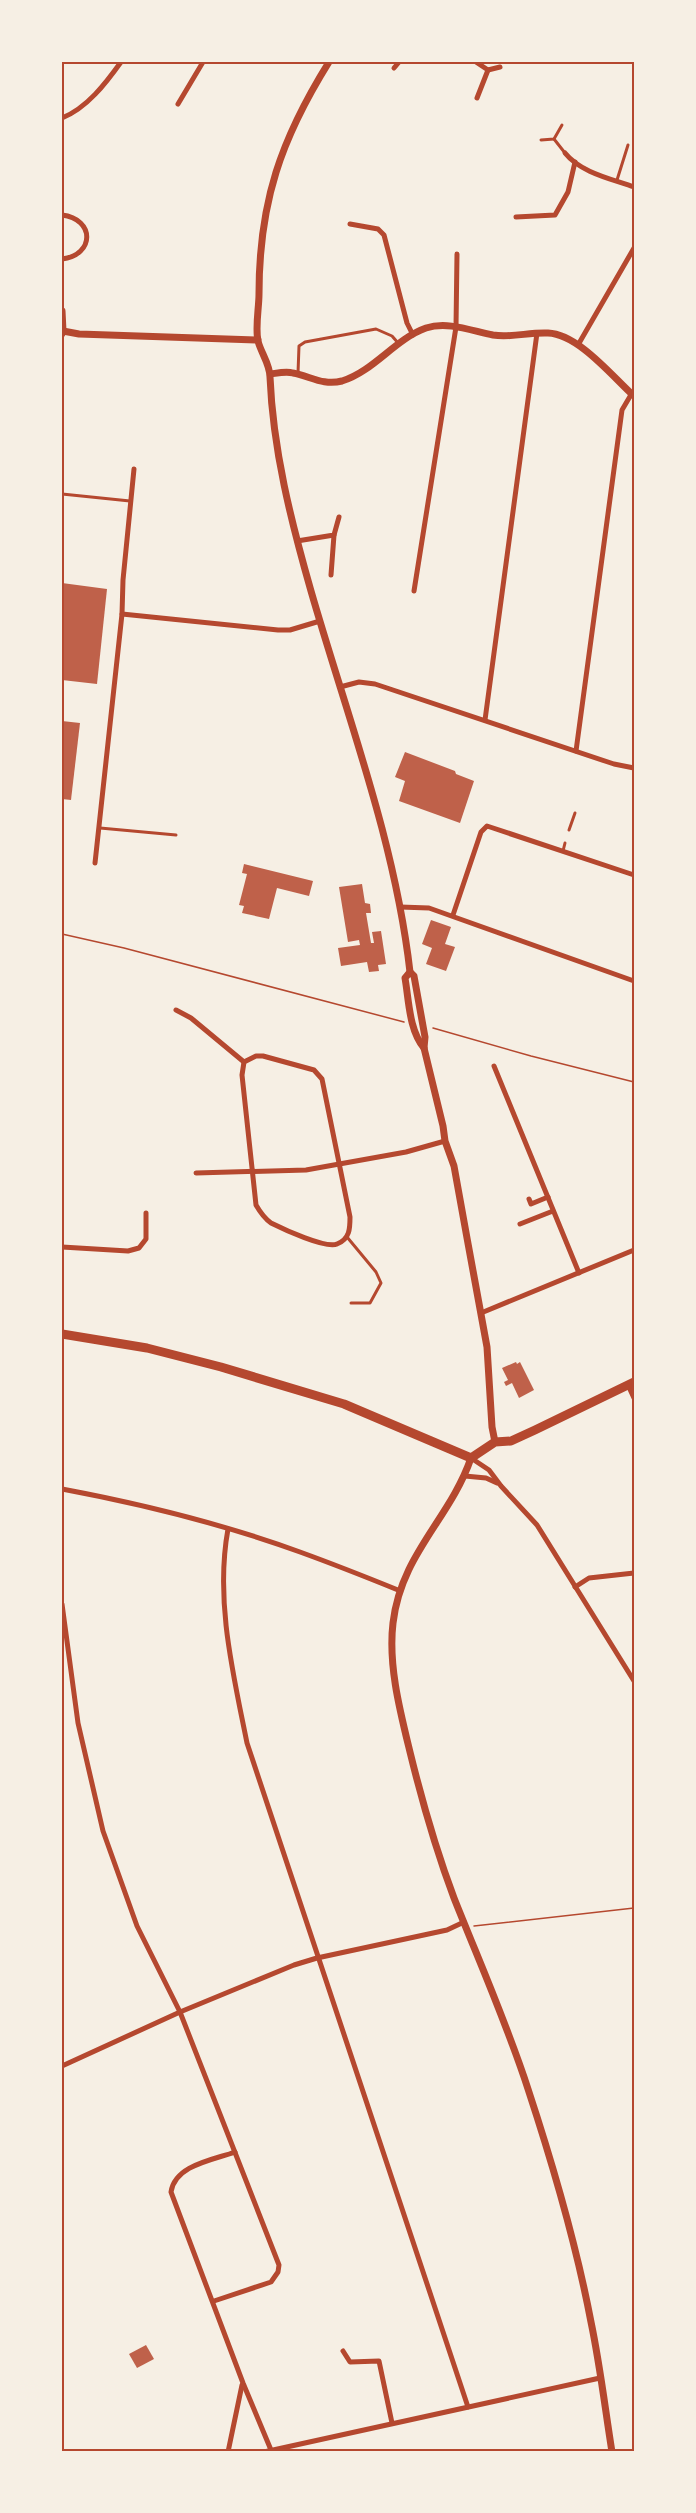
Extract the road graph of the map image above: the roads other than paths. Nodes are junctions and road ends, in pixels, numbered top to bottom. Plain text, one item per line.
1 (121, 62) edge
2 (203, 62) edge
3 (329, 62) edge
4 (399, 62) edge
5 (476, 62) edge
6 (500, 67) dead end
7 (394, 68) dead end
8 (488, 70) junction
9 (477, 98) dead end
10 (178, 104) dead end
11 (62, 118) edge
12 (562, 125) dead end
13 (554, 139) junction
14 (541, 140) dead end
15 (628, 145) dead end
16 (565, 153) joint
17 (575, 162) junction
18 (617, 182) junction
19 (634, 187) edge
20 (62, 215) edge
21 (516, 218) dead end
22 (350, 224) dead end
23 (634, 248) edge
24 (457, 254) dead end
25 (62, 259) edge
26 (62, 311) edge
27 (456, 327) junction
28 (62, 333) edge
29 (537, 333) junction
30 (413, 335) junction
31 (258, 340) junction
32 (399, 345) junction
33 (578, 345) junction
34 (271, 374) junction
35 (298, 374) junction
36 (633, 394) edge
37 (134, 469) dead end
38 (62, 494) edge
39 (130, 501) junction
40 (339, 517) dead end
41 (334, 535) junction
42 (297, 541) junction
43 (331, 575) dead end
44 (414, 591) dead end
45 (122, 614) junction
46 (320, 621) junction
47 (340, 687) junction
48 (485, 720) junction
49 (576, 751) junction
50 (634, 768) edge
51 (575, 813) dead end
52 (98, 828) junction
53 (569, 830) dead end
54 (176, 835) dead end
55 (566, 843) dead end
56 (562, 851) junction
57 (96, 862) dead end
58 (634, 875) edge
59 (400, 907) junction
60 (453, 915) junction
61 (410, 972) junction
62 (634, 981) edge
63 (176, 1010) dead end
64 (424, 1048) junction
65 (244, 1062) junction
66 (494, 1066) dead end
67 (445, 1141) junction
68 (340, 1164) junction
69 (252, 1172) junction
70 (196, 1173) dead end
71 (548, 1197) junction
72 (529, 1199) dead end
73 (553, 1211) junction
74 (146, 1214) dead end
75 (520, 1224) dead end
76 (347, 1237) junction
77 (62, 1247) edge
78 (634, 1250) edge
79 (579, 1273) junction
80 (351, 1303) dead end
81 (481, 1313) junction
82 (62, 1334) edge
83 (631, 1384) edge
84 (634, 1398) edge
85 (495, 1442) junction
86 (471, 1458) junction
87 (465, 1476) junction
88 (501, 1486) junction
89 (62, 1489) edge
90 (228, 1529) junction
91 (634, 1573) edge
92 (575, 1587) junction
93 (398, 1590) junction
94 (62, 1604) edge
95 (634, 1681) edge
96 (465, 1924) junction
97 (317, 1958) junction
98 (180, 2012) junction
99 (62, 2066) edge
100 (235, 2152) junction
101 (214, 2301) junction
102 (343, 2351) dead end
103 (600, 2378) junction
104 (243, 2383) junction
105 (468, 2407) junction
106 (392, 2423) junction
107 (271, 2450) junction
108 (228, 2451) edge
109 (264, 2451) edge
110 (612, 2451) edge

1 - 11 street
2 - 10 street
3 - 31 street
4 - 7 street
5 - 8 street
6 - 8 street
8 - 9 street
12 - 13 lane
13 - 14 lane
13 - 16 lane
15 - 18 lane
16 - 17 street
17 - 18 street
17 - 21 street
18 - 19 street
20 - 25 street
22 - 30 street
23 - 33 street
24 - 27 street
26 - 28 street
27 - 29 street
27 - 30 street
27 - 44 street
28 - 31 street
29 - 33 street
29 - 48 street
30 - 32 street
31 - 34 street
32 - 35 street
32 - 35 lane
33 - 36 street
34 - 35 street
34 - 42 street
36 - 49 street
37 - 39 street
38 - 39 lane
39 - 45 street
40 - 41 street
41 - 42 street
41 - 43 street
42 - 46 street
45 - 46 street
45 - 52 street
46 - 47 street
47 - 48 street
47 - 59 street
48 - 49 street
49 - 50 street
51 - 53 lane
52 - 54 lane
52 - 57 street
55 - 56 lane
56 - 58 street
56 - 60 street
59 - 60 street
59 - 61 street
60 - 62 street
61 - 64 street
61 - 64 street
63 - 65 street
64 - 67 street
65 - 68 street
65 - 69 street
66 - 71 street
67 - 68 street
67 - 81 street
68 - 69 street
68 - 76 street
69 - 70 street
69 - 76 street
71 - 72 street
71 - 73 street
73 - 75 street
73 - 79 street
74 - 77 street
76 - 80 lane
78 - 79 street
79 - 81 street
81 - 85 street
82 - 86 main road
83 - 84 street
83 - 85 main road
85 - 86 main road
86 - 87 street
86 - 88 street
87 - 88 street
87 - 93 street
88 - 92 street
89 - 90 street
90 - 93 street
90 - 97 street
91 - 92 street
92 - 95 street
93 - 96 street
94 - 98 street
96 - 97 street
96 - 103 street
97 - 98 street
97 - 105 street
98 - 99 street
98 - 100 street
100 - 101 street
100 - 101 street
101 - 104 street
102 - 106 street
103 - 105 street
103 - 110 street
104 - 107 street
104 - 108 street
105 - 106 street
106 - 107 street
107 - 109 street

